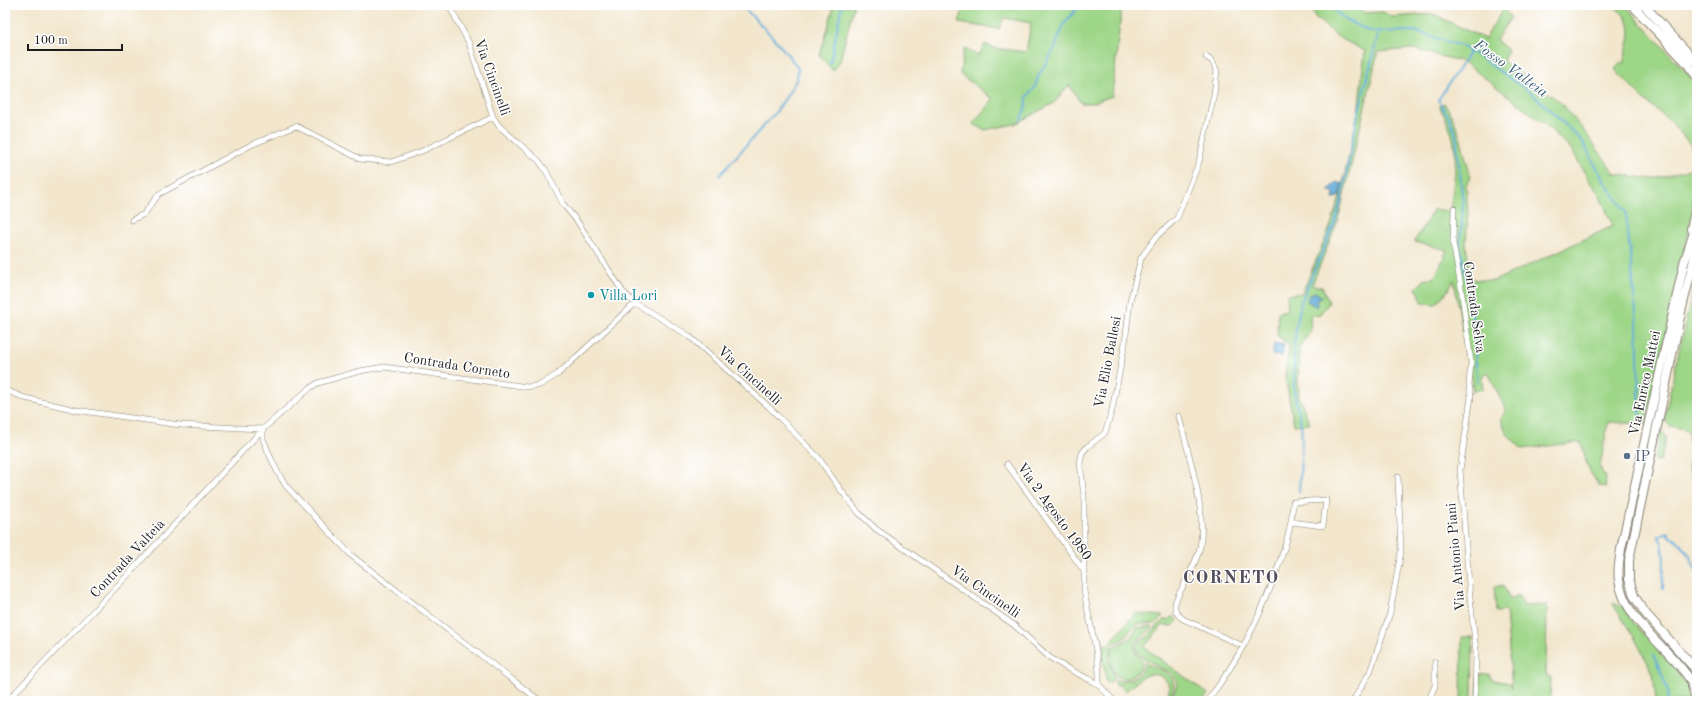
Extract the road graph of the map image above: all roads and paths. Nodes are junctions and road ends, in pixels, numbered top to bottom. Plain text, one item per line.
1 (446, 5) edge
2 (1632, 5) edge
3 (1644, 5) edge
4 (1206, 56) dead end
5 (1697, 63) edge
6 (1697, 77) edge
7 (493, 117) junction
8 (1697, 203) edge
9 (1454, 208) dead end
10 (132, 220) dead end
11 (1697, 223) edge
12 (1697, 247) edge
13 (1684, 263) junction
14 (635, 303) junction
15 (5, 390) edge
16 (1469, 411) joint
17 (1180, 416) dead end
18 (263, 429) junction
19 (1007, 464) dead end
20 (1398, 477) dead end
21 (1292, 522) junction
22 (1084, 571) junction
23 (1243, 646) junction
24 (1435, 662) dead end
25 (1697, 671) edge
26 (1690, 680) junction
27 (1098, 684) junction
28 (1697, 692) edge
29 (7, 701) edge
30 (540, 701) edge
31 (1114, 701) edge
32 (1207, 701) edge
33 (1353, 701) edge
34 (1428, 701) edge
35 (1475, 701) edge
36 (1696, 701) edge

1 - 7 street, Via Cincinelli
2 - 6 main road
3 - 5 main road
4 - 22 street, Via Elio Ballesi
7 - 10 street
7 - 14 street, Via Cincinelli
8 - 13 main road
9 - 16 street, Contrada Selva
11 - 13 main road, Via Enrico Mattei
12 - 25 main road, Via Enrico Mattei
13 - 26 main road, Via Enrico Mattei
14 - 18 street, Contrada Corneto
14 - 27 street, Via Cincinelli
15 - 18 street
16 - 35 street, Via Antonio Piani
17 - 23 street
18 - 29 street, Contrada Valteia
18 - 30 street
19 - 22 street, Via 2 Agosto 1980
20 - 33 street
21 - 21 street
21 - 23 street
22 - 27 street, Via Elio Ballesi
23 - 32 street
24 - 34 street
26 - 28 main road, Via Enrico Mattei
26 - 36 main road
27 - 31 street, Via Cincinelli

